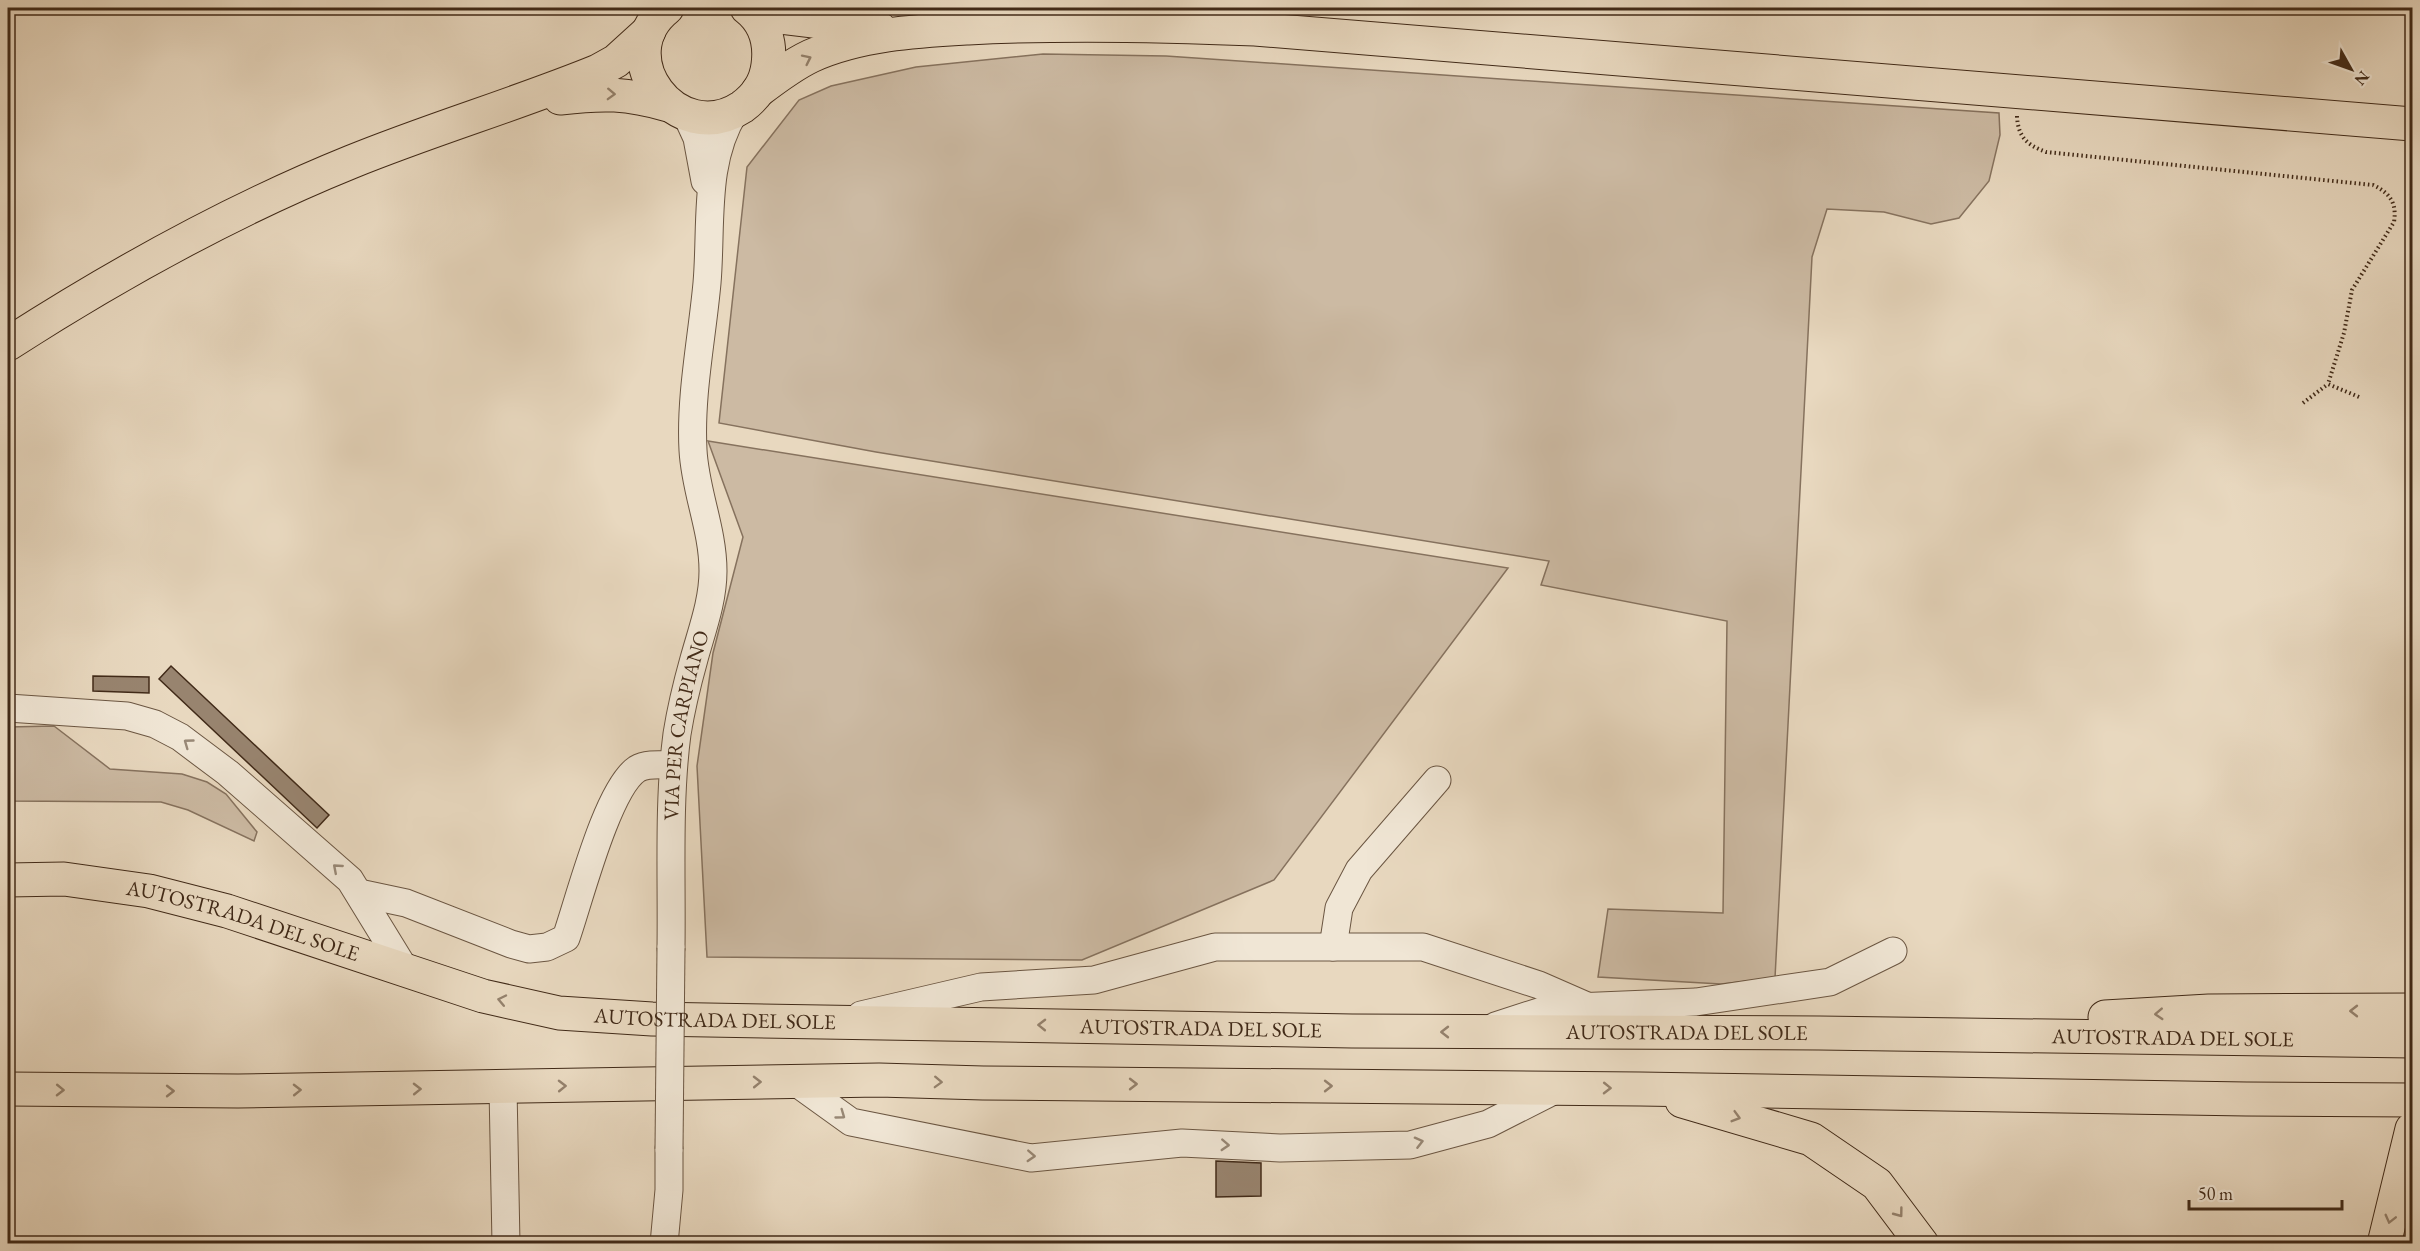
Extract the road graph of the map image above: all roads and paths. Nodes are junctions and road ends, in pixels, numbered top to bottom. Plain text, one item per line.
1 (751, 11) edge
2 (658, 19) edge
3 (915, 32) junction
4 (2019, 92) junction
5 (747, 101) junction
6 (2163, 104) junction
7 (677, 109) junction
8 (490, 110) junction
9 (2412, 124) edge
10 (2412, 143) edge
11 (710, 212) junction
12 (8, 344) edge
13 (2328, 384) junction
14 (2358, 397) dead end
15 (2303, 403) dead end
16 (8, 708) edge
17 (674, 765) junction
18 (1437, 780) dead end
19 (8, 880) edge
20 (359, 893) junction
21 (1333, 947) junction
22 (1893, 951) dead end
23 (404, 968) junction
24 (1587, 1006) junction
25 (2412, 1010) edge
26 (832, 1021) junction
27 (1480, 1032) junction
28 (1625, 1032) junction
29 (1819, 1033) junction
30 (2412, 1041) edge
31 (794, 1081) junction
32 (503, 1088) junction
33 (1559, 1088) junction
34 (8, 1089) edge
35 (1640, 1089) junction
36 (2246, 1099) junction
37 (2412, 1100) edge
38 (2412, 1108) edge
39 (2409, 1141) edge
40 (506, 1244) edge
41 (664, 1244) edge
42 (1922, 1244) edge
43 (2384, 1244) edge

1 - 3 main road
1 - 5 main road
2 - 7 main road
2 - 8 main road
3 - 4 main road
5 -> 3 main road
4 - 6 main road
4 - 13 path
5 - 7 main road
5 - 11 street, VIA PER CARPIANO
6 - 9 main road
6 - 10 main road
8 -> 7 main road
7 - 11 street, VIA PER CARPIANO
8 - 12 main road
11 - 17 street, VIA PER CARPIANO
13 - 14 path
13 - 15 path
20 -> 16 street
17 - 20 street
17 - 41 street, VIA PER CARPIANO, bridge
18 - 21 street
19 - 23 main road, AUTOSTRADA DEL SOLE
20 - 23 street
21 - 24 street
21 - 26 street
22 - 24 street
26 -> 23 main road, AUTOSTRADA DEL SOLE
24 - 27 street
24 - 28 street
25 -> 29 main road
27 -> 26 main road, AUTOSTRADA DEL SOLE
27 - 28 main road, AUTOSTRADA DEL SOLE
28 - 29 main road, AUTOSTRADA DEL SOLE
29 - 30 main road, AUTOSTRADA DEL SOLE
32 -> 31 main road
31 -> 33 main road
31 -> 33 street
34 -> 32 main road
32 - 40 street
33 -> 35 main road
35 - 36 main road
35 -> 42 main road
36 - 37 main road
36 - 38 main road
39 -> 43 main road

